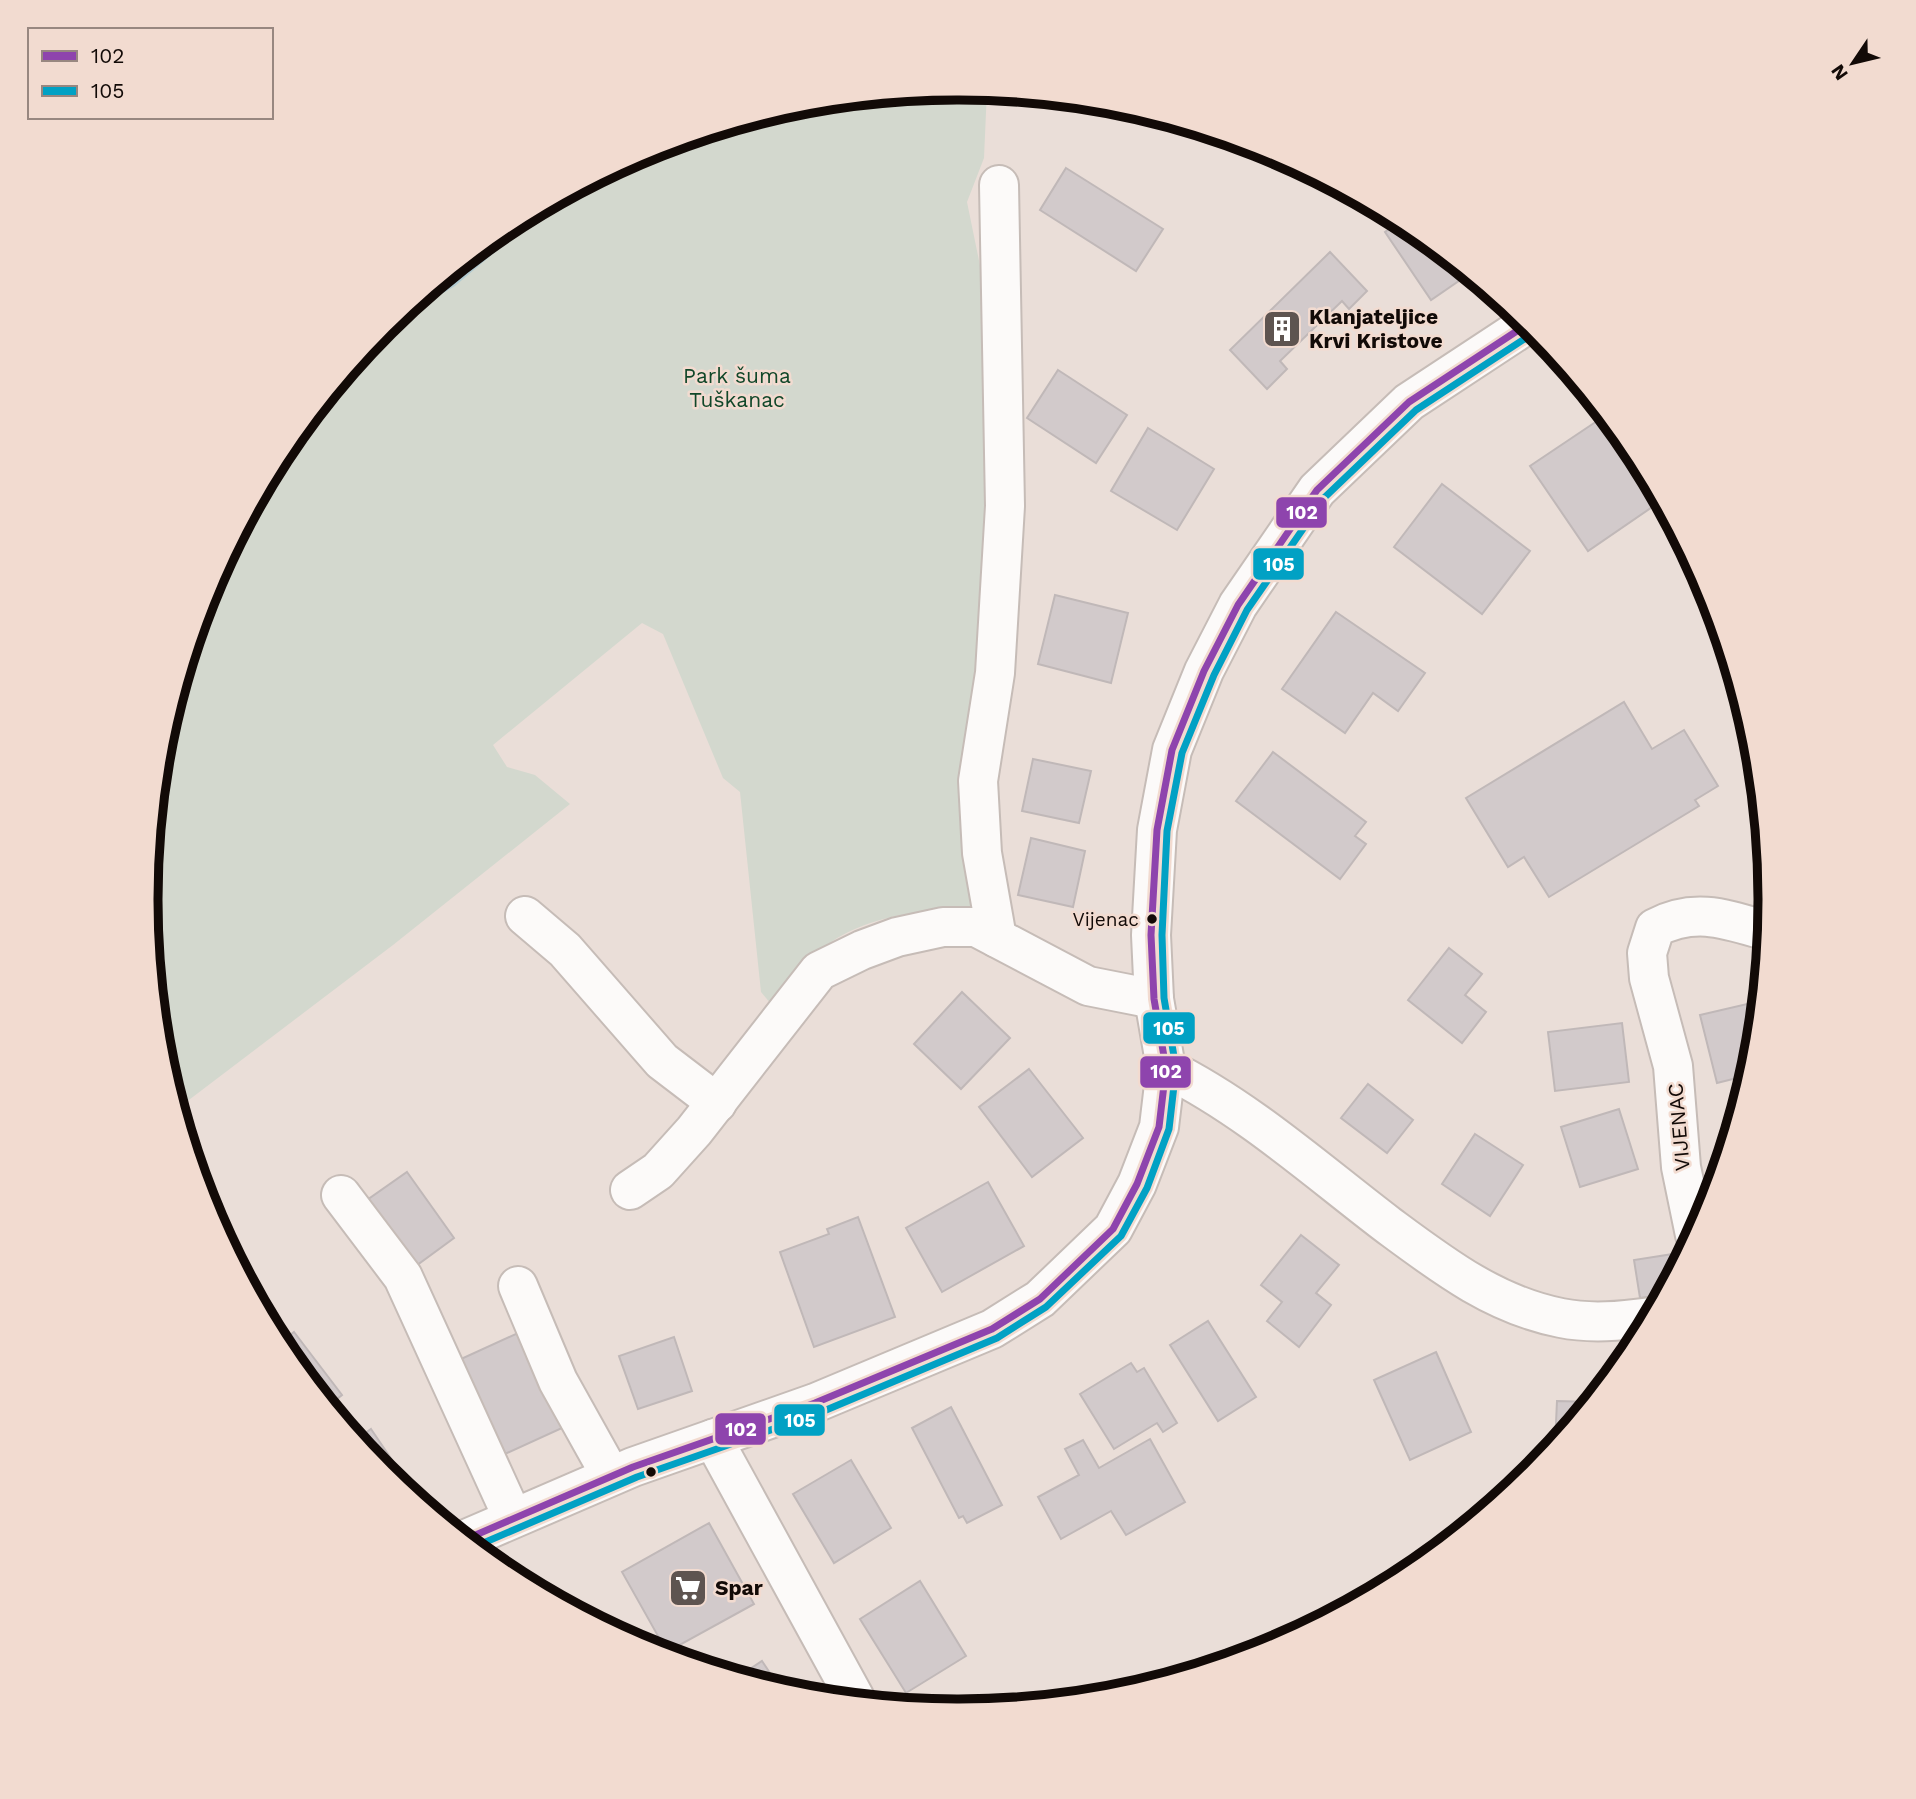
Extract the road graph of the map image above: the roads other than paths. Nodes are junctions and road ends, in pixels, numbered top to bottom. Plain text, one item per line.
1 (999, 185) dead end
2 (1519, 330) edge
3 (525, 916) dead end
4 (1757, 928) edge
5 (997, 938) junction
6 (1154, 999) junction
7 (1166, 1068) junction
8 (717, 1103) junction
9 (630, 1190) dead end
10 (341, 1195) dead end
11 (1691, 1218) edge
12 (518, 1286) dead end
13 (1639, 1319) edge
14 (713, 1439) junction
15 (611, 1476) junction
16 (513, 1518) junction
17 (473, 1536) edge
18 (852, 1692) edge

1 - 5 street
2 - 6 street
3 - 8 street
4 - 11 street, VIJENAC
5 - 6 street
5 - 8 street
6 - 7 street
7 - 13 street
7 - 14 street
8 - 9 street
10 - 16 street
12 - 15 street
14 - 15 street
14 - 18 street
15 - 16 street
16 - 17 street

